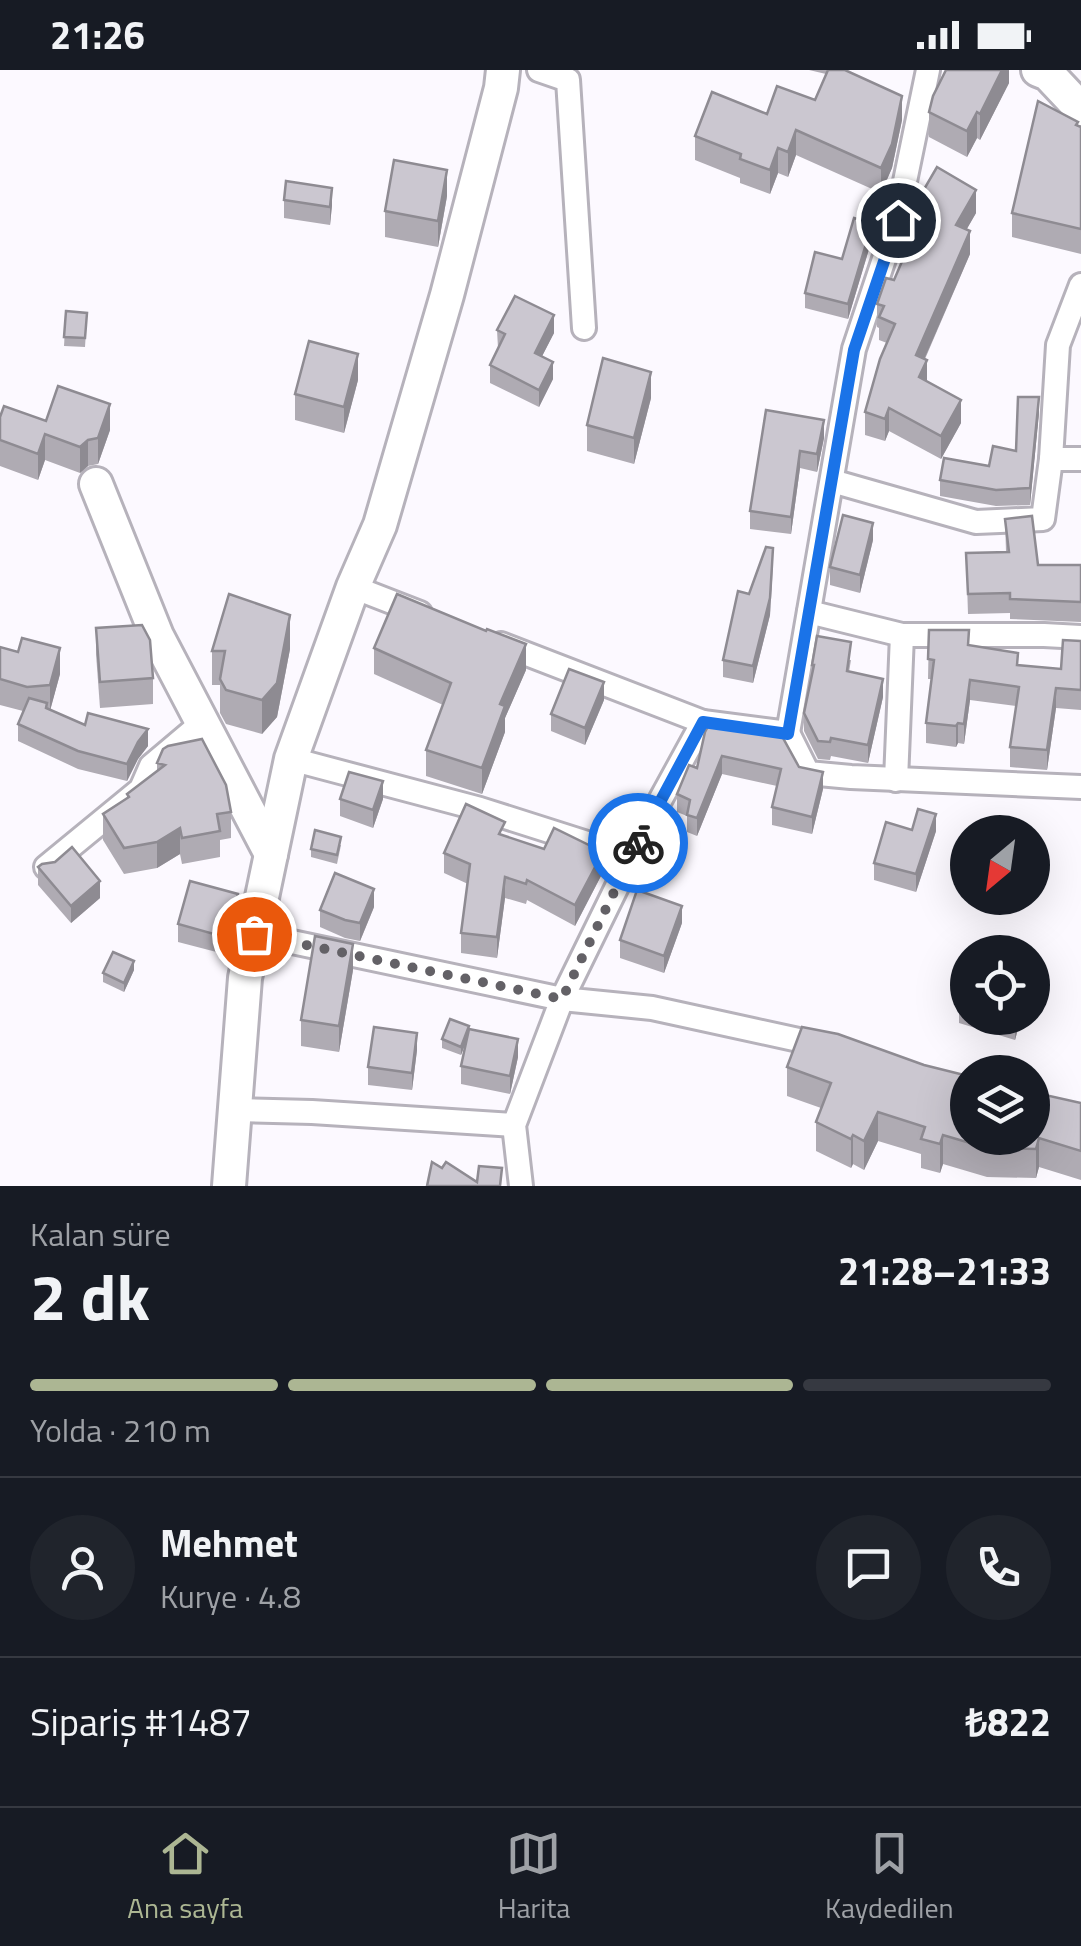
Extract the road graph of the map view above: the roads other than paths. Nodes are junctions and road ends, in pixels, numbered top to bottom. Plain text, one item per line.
1 (503, 70) edge
2 (539, 70) edge
3 (928, 70) edge
4 (1038, 70) edge
5 (1081, 109) edge
6 (1081, 285) edge
7 (584, 328) dead end
8 (1051, 459) junction
9 (1081, 459) edge
10 (832, 481) junction
11 (96, 484) dead end
12 (353, 588) junction
13 (809, 612) junction
14 (443, 622) edge
15 (479, 636) edge
16 (902, 636) junction
17 (1081, 638) edge
18 (703, 722) junction
19 (202, 723) junction
20 (788, 734) junction
21 (291, 759) junction
22 (896, 780) junction
23 (1081, 787) edge
24 (271, 854) junction
25 (631, 857) junction
26 (46, 867) edge
27 (254, 934) junction
28 (562, 999) junction
29 (842, 1049) edge
30 (235, 1110) junction
31 (514, 1125) junction
32 (229, 1186) edge
33 (521, 1186) edge

1 - 12 street
2 - 7 street
3 - 10 street
4 - 5 street
6 - 8 street
8 - 9 street
8 - 10 street
10 - 13 street
11 - 19 street
12 - 14 street
12 - 21 street
13 - 16 street
13 - 20 street
15 - 18 street
16 - 17 street
16 - 22 street
18 - 20 street
18 - 25 street
19 - 24 street
19 - 26 street
20 - 22 street
21 - 24 street
21 - 25 street
22 - 23 street
24 - 27 street
25 - 28 street
27 - 28 street
27 - 30 street
28 - 29 street
28 - 31 street
30 - 31 street
30 - 32 street
31 - 33 street

